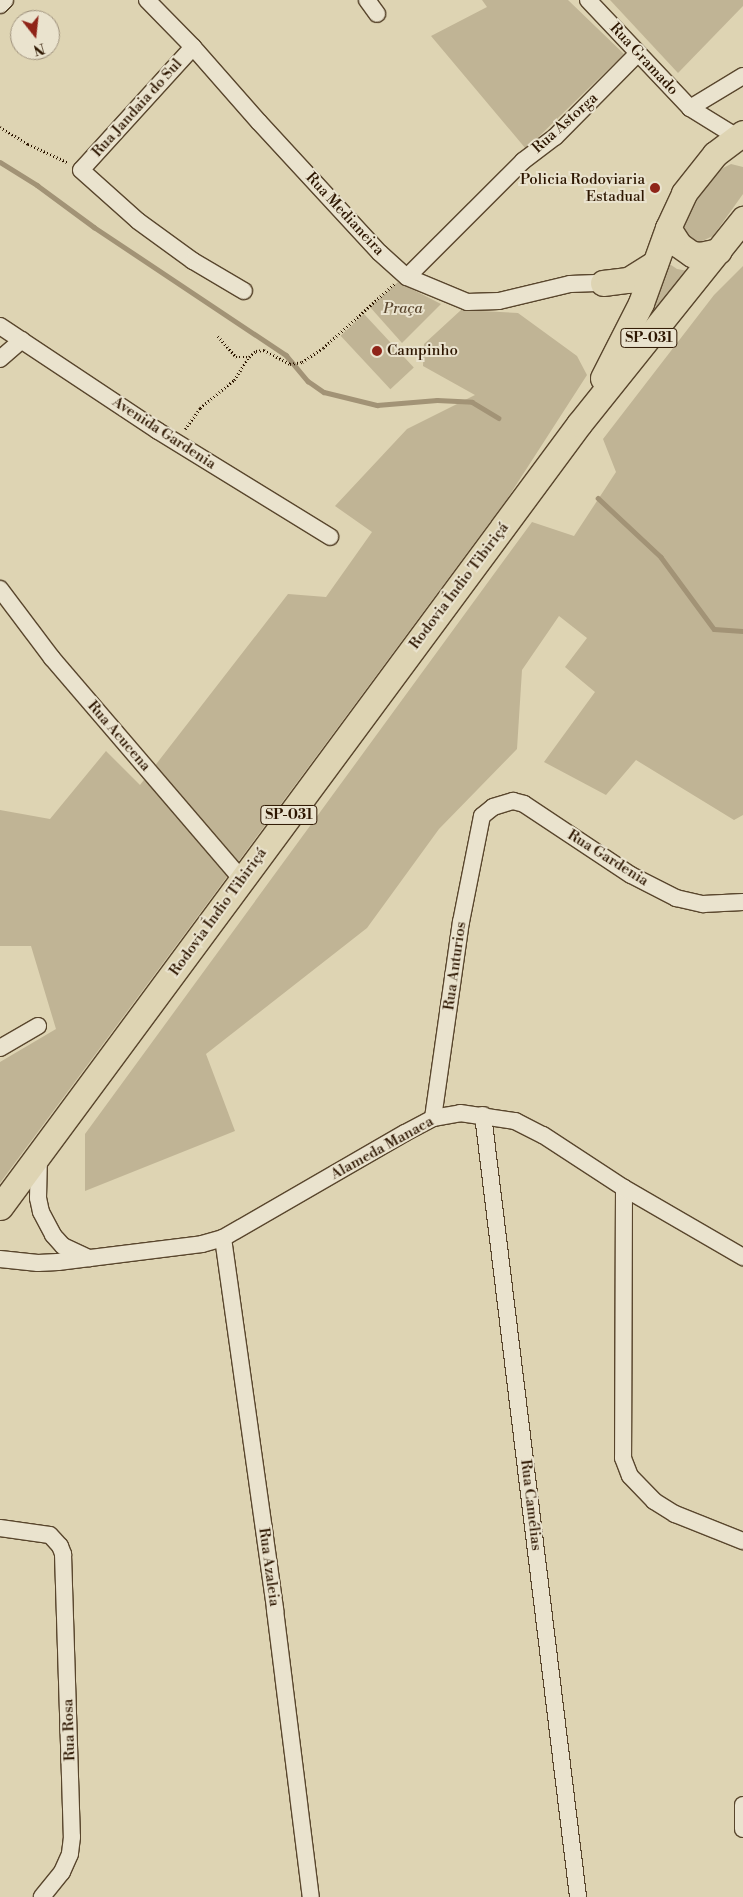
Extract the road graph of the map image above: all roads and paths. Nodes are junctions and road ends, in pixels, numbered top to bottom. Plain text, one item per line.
1 (5, 0) edge
2 (147, 0) edge
3 (367, 0) edge
4 (588, 0) edge
5 (0, 5) edge
6 (377, 14) dead end
7 (193, 47) junction
8 (637, 54) junction
9 (743, 76) edge
10 (696, 112) junction
11 (0, 128) edge
12 (742, 142) edge
13 (715, 154) junction
14 (81, 170) junction
15 (743, 219) edge
16 (668, 228) junction
17 (719, 251) junction
18 (655, 263) junction
19 (405, 276) junction
20 (603, 283) junction
21 (244, 291) dead end
22 (0, 326) edge
23 (628, 328) junction
24 (218, 336) dead end
25 (22, 340) junction
26 (249, 357) junction
27 (0, 359) edge
28 (579, 424) junction
29 (176, 441) junction
30 (330, 537) dead end
31 (0, 590) edge
32 (482, 816) joint
33 (242, 880) junction
34 (743, 902) edge
35 (38, 1026) dead end
36 (0, 1048) edge
37 (483, 1115) junction
38 (434, 1118) junction
39 (39, 1154) junction
40 (624, 1188) junction
41 (0, 1206) edge
42 (223, 1238) junction
43 (743, 1257) edge
44 (89, 1258) junction
45 (0, 1259) edge
46 (0, 1528) edge
47 (743, 1541) edge
48 (743, 1806) edge
49 (743, 1829) edge
50 (578, 1896) edge
51 (42, 1897) edge
52 (312, 1897) edge

1 - 5 street
2 - 7 street, Rua Medianeira
3 - 6 street
4 - 8 street, Rua Gramado
7 - 14 street, Rua Jandaia do Sul
7 - 19 street, Rua Medianeira
8 - 10 street, Rua Gramado
8 - 19 street, Rua Astorga
9 - 10 street
10 - 12 street, Rua Gramado
10 - 13 street, Rua Gramado
11 - 14 path
12 - 13 highway, Rodovia Índio Tibiriçá / SP-031
13 - 16 highway, Rodovia Índio Tibiriçá / SP-031
14 - 21 street
15 - 17 highway, Rodovia Índio Tibiriçá / SP-031
16 - 17 highway
16 - 18 highway, Rodovia Índio Tibiriçá / SP-031
17 - 28 highway, Rodovia Índio Tibiriçá / SP-031
18 - 20 highway
18 - 23 highway, Rodovia Índio Tibiriçá / SP-031
19 - 20 street, Rua Medianeira
19 - 26 path
20 - 23 highway
22 - 25 street, Avenida Gardenia
23 - 28 highway, Rodovia Índio Tibiriçá / SP-031
24 - 26 path
25 - 27 street
25 - 29 street, Avenida Gardenia
26 - 29 path
28 - 33 highway, Rodovia Índio Tibiriçá / SP-031
29 - 30 street, Avenida Gardenia
31 - 33 street, Rua Acucena
32 - 34 street, Rua Gardenia
32 - 38 street, Rua Anturios
33 - 39 highway, Rodovia Índio Tibiriçá / SP-031
35 - 36 street
37 - 38 street, Alameda Manaca
37 - 40 street, Alameda Manaca
37 - 50 street, Rua Camélias
38 - 42 street, Alameda Manaca
39 - 41 highway, Rodovia Índio Tibiriçá / SP-031
39 - 44 street
40 - 43 street, Alameda Manaca
40 - 47 street
42 - 44 street, Alameda Manaca
42 - 52 street, Rua Azaleia
44 - 45 street, Alameda Manaca
46 - 51 street, Rua Rosa
48 - 49 street

